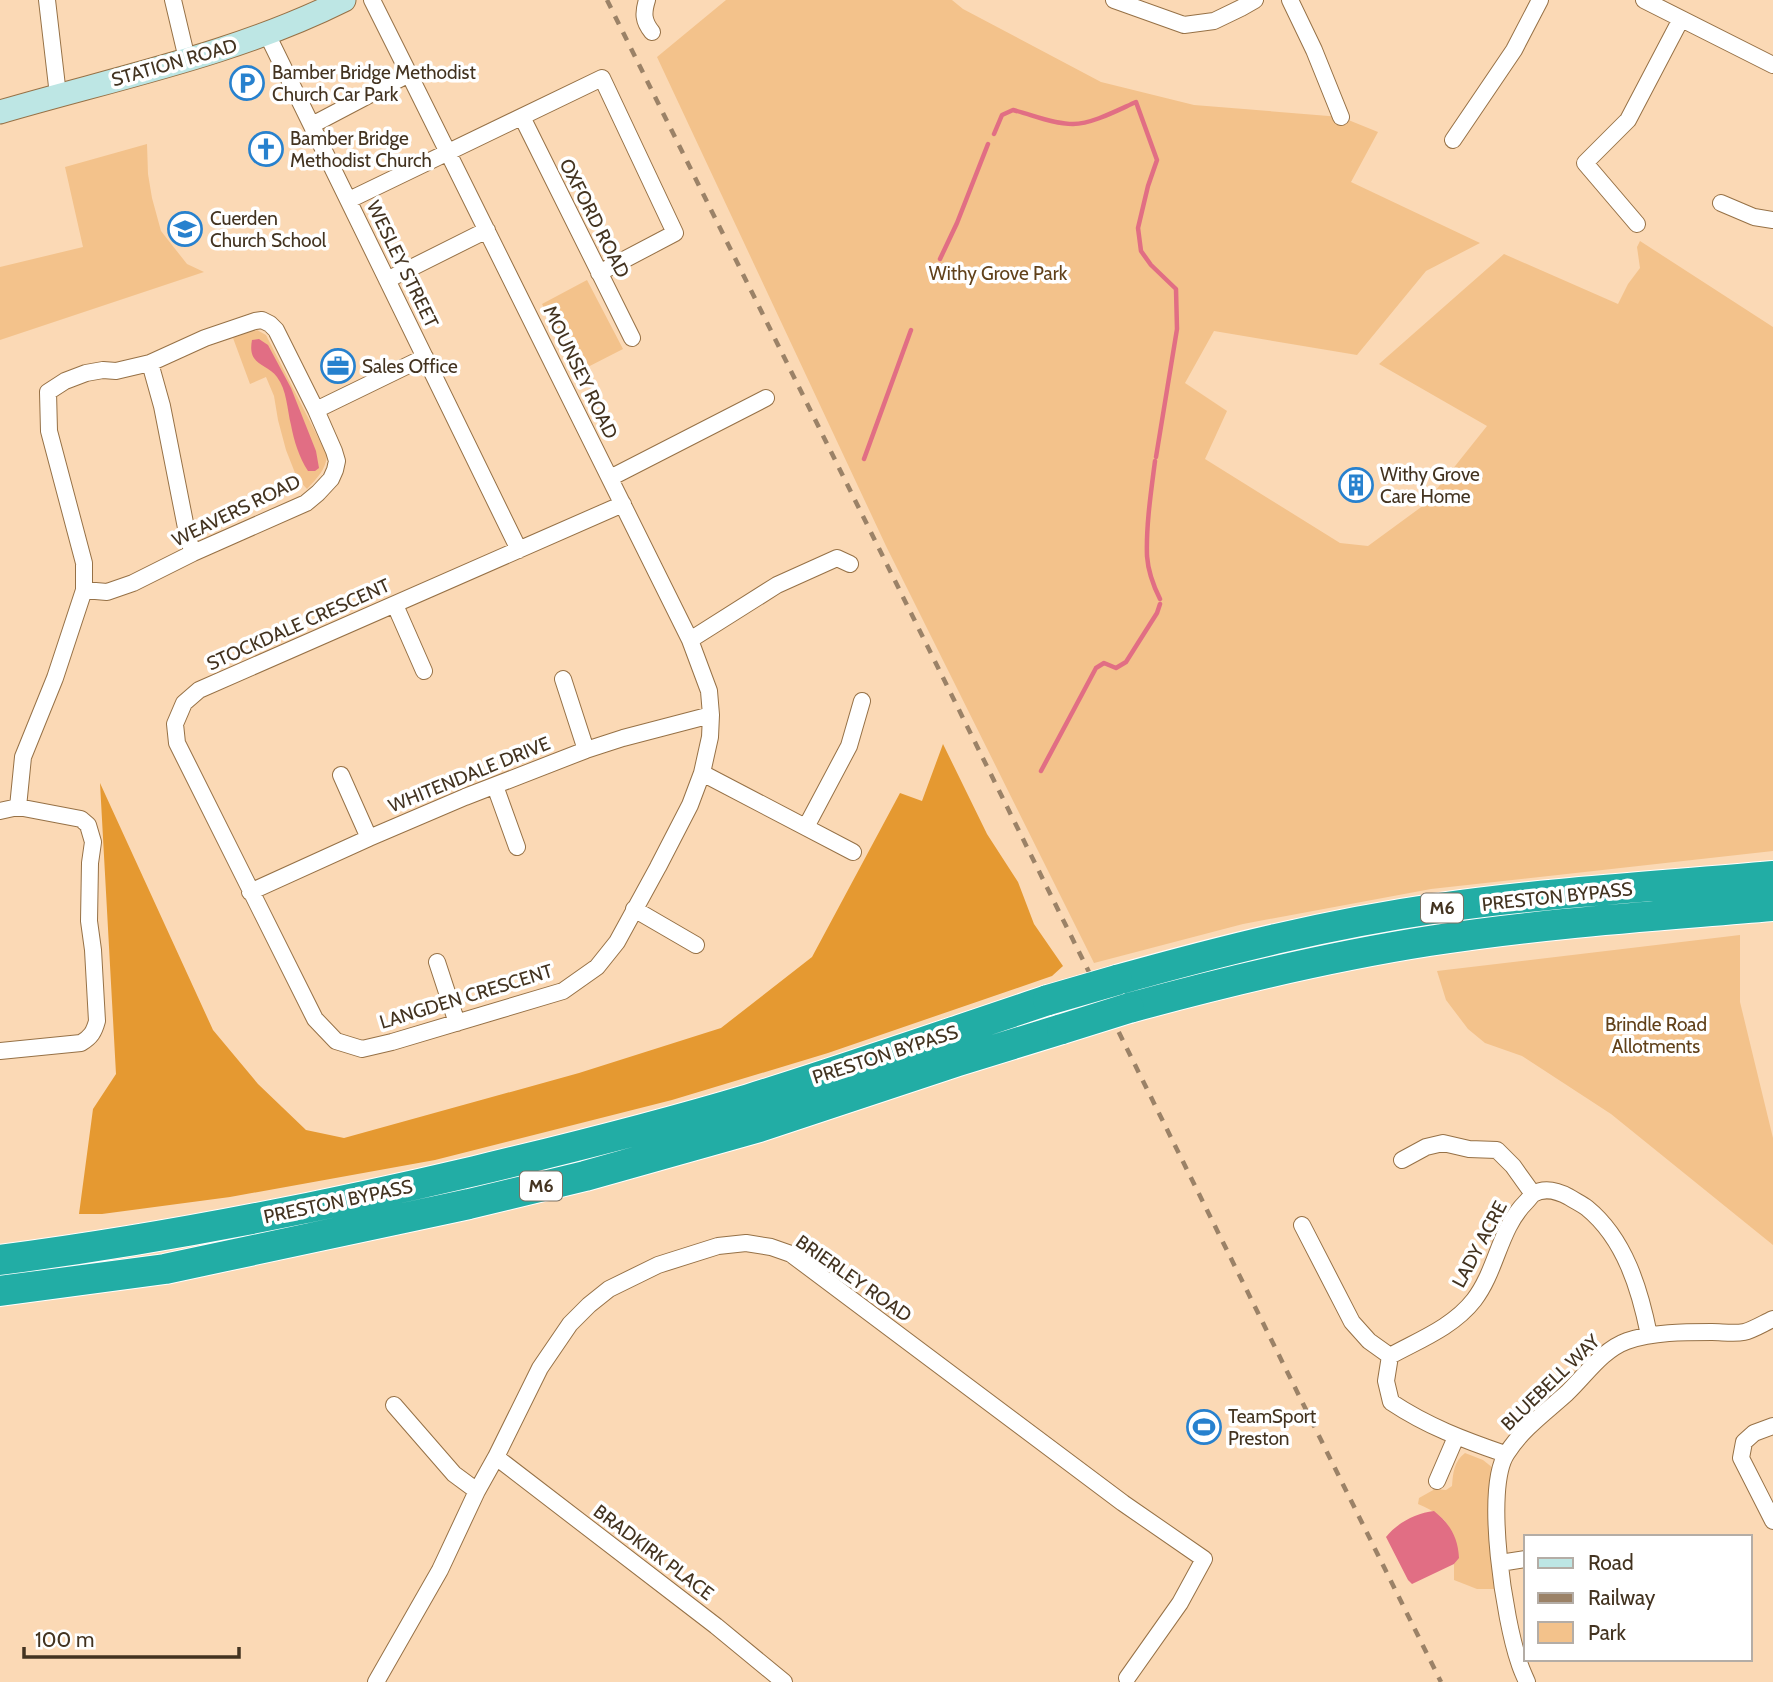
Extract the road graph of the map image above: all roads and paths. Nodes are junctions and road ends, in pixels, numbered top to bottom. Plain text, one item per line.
1 (47, 0) edge
2 (173, 0) edge
3 (344, 0) edge
4 (372, 0) edge
5 (647, 0) edge
6 (1114, 0) edge
7 (1255, 0) edge
8 (1290, 0) edge
9 (1540, 0) edge
10 (1644, 0) edge
11 (1674, 10) edge
12 (652, 32) dead end
13 (267, 34) junction
14 (187, 59) junction
15 (1773, 65) edge
16 (409, 74) junction
17 (58, 95) junction
18 (0, 112) edge
19 (522, 117) junction
20 (1341, 117) dead end
21 (312, 125) junction
22 (1453, 140) dead end
23 (448, 152) junction
24 (349, 200) junction
25 (1721, 203) dead end
26 (1773, 220) edge
27 (1637, 224) dead end
28 (487, 230) junction
29 (599, 273) junction
30 (387, 280) junction
31 (632, 338) dead end
32 (425, 357) junction
33 (149, 363) junction
34 (766, 398) dead end
35 (316, 410) junction
36 (610, 478) junction
37 (623, 504) junction
38 (519, 550) junction
39 (193, 553) junction
40 (850, 564) dead end
41 (84, 590) junction
42 (395, 605) junction
43 (690, 640) junction
44 (424, 671) dead end
45 (564, 679) dead end
46 (862, 702) dead end
47 (711, 715) junction
48 (586, 750) junction
49 (702, 772) junction
50 (341, 775) dead end
51 (495, 786) junction
52 (18, 807) junction
53 (0, 811) edge
54 (806, 827) junction
55 (369, 838) junction
56 (517, 847) dead end
57 (853, 852) dead end
58 (1773, 876) edge
59 (250, 892) junction
60 (1773, 906) edge
61 (634, 909) junction
62 (696, 944) dead end
63 (437, 962) dead end
64 (457, 1023) junction
65 (0, 1051) edge
66 (1402, 1160) dead end
67 (1533, 1194) junction
68 (1302, 1225) dead end
69 (0, 1260) edge
70 (3, 1291) edge
71 (1773, 1319) edge
72 (1649, 1335) junction
73 (1390, 1356) junction
74 (394, 1405) dead end
75 (1773, 1426) edge
76 (1456, 1437) junction
77 (1505, 1454) junction
78 (496, 1457) junction
79 (1437, 1481) dead end
80 (477, 1491) junction
81 (1773, 1521) edge
82 (1524, 1559) edge
83 (1500, 1563) junction
84 (1127, 1678) dead end
85 (376, 1682) edge
86 (784, 1682) edge
87 (1527, 1682) edge

1 - 17 street
2 - 14 street
3 - 13 main road, STATION ROAD
4 - 16 street, MOUNSEY ROAD
5 - 12 street
6 - 7 street
8 - 20 street
9 - 22 street
10 - 11 street
11 - 15 street
11 - 27 street
13 - 14 main road, STATION ROAD
13 - 21 street, WESLEY STREET
14 - 17 main road, STATION ROAD
16 - 21 street
16 - 23 street, MOUNSEY ROAD
17 - 18 main road, STATION ROAD
19 - 23 street
19 - 29 street, OXFORD ROAD
19 - 29 street
21 - 24 street, WESLEY STREET
23 - 24 street
23 - 28 street, MOUNSEY ROAD
24 - 30 street, WESLEY STREET
25 - 26 street
28 - 30 street
28 - 36 street, MOUNSEY ROAD
29 - 31 street, OXFORD ROAD
30 - 32 street, WESLEY STREET
32 - 35 street
32 - 38 street, WESLEY STREET
33 - 35 street, WEAVERS ROAD
33 - 39 street
33 - 41 street
34 - 36 street
35 - 39 street, WEAVERS ROAD
36 - 37 street, MOUNSEY ROAD
37 - 38 street, STOCKDALE CRESCENT
37 - 43 street, MOUNSEY ROAD
38 - 42 street, STOCKDALE CRESCENT
39 - 41 street, WEAVERS ROAD
40 - 43 street
41 - 52 street
42 - 44 street
42 - 59 street, STOCKDALE CRESCENT
43 - 47 street, MOUNSEY ROAD
45 - 48 street
46 - 54 street
47 - 48 street, WHITENDALE DRIVE
47 - 49 street, MOUNSEY ROAD
48 - 51 street, WHITENDALE DRIVE
49 - 54 street
49 - 61 street, LANGDEN CRESCENT
50 - 55 street
51 - 55 street, WHITENDALE DRIVE
51 - 56 street
52 - 53 street
52 - 65 street
54 - 57 street
55 - 59 street, WHITENDALE DRIVE
58 - 69 highway, PRESTON BYPASS / M6, bridge
59 - 64 street, LANGDEN CRESCENT
60 - 70 highway, PRESTON BYPASS / M6, bridge
61 - 62 street
61 - 64 street, LANGDEN CRESCENT
63 - 64 street
66 - 67 street, LADY ACRE
67 - 72 street, LADY ACRE
67 - 73 street, LADY ACRE
68 - 73 street
71 - 72 street, BLUEBELL WAY
72 - 77 street, BLUEBELL WAY
73 - 76 street
74 - 80 street
75 - 81 street
76 - 77 street
76 - 79 street
77 - 83 street, BLUEBELL WAY
78 - 80 street, BRIERLEY ROAD
78 - 84 street, BRIERLEY ROAD
78 - 86 street, BRADKIRK PLACE
80 - 85 street, BRIERLEY ROAD
82 - 83 street
83 - 87 street, BLUEBELL WAY

